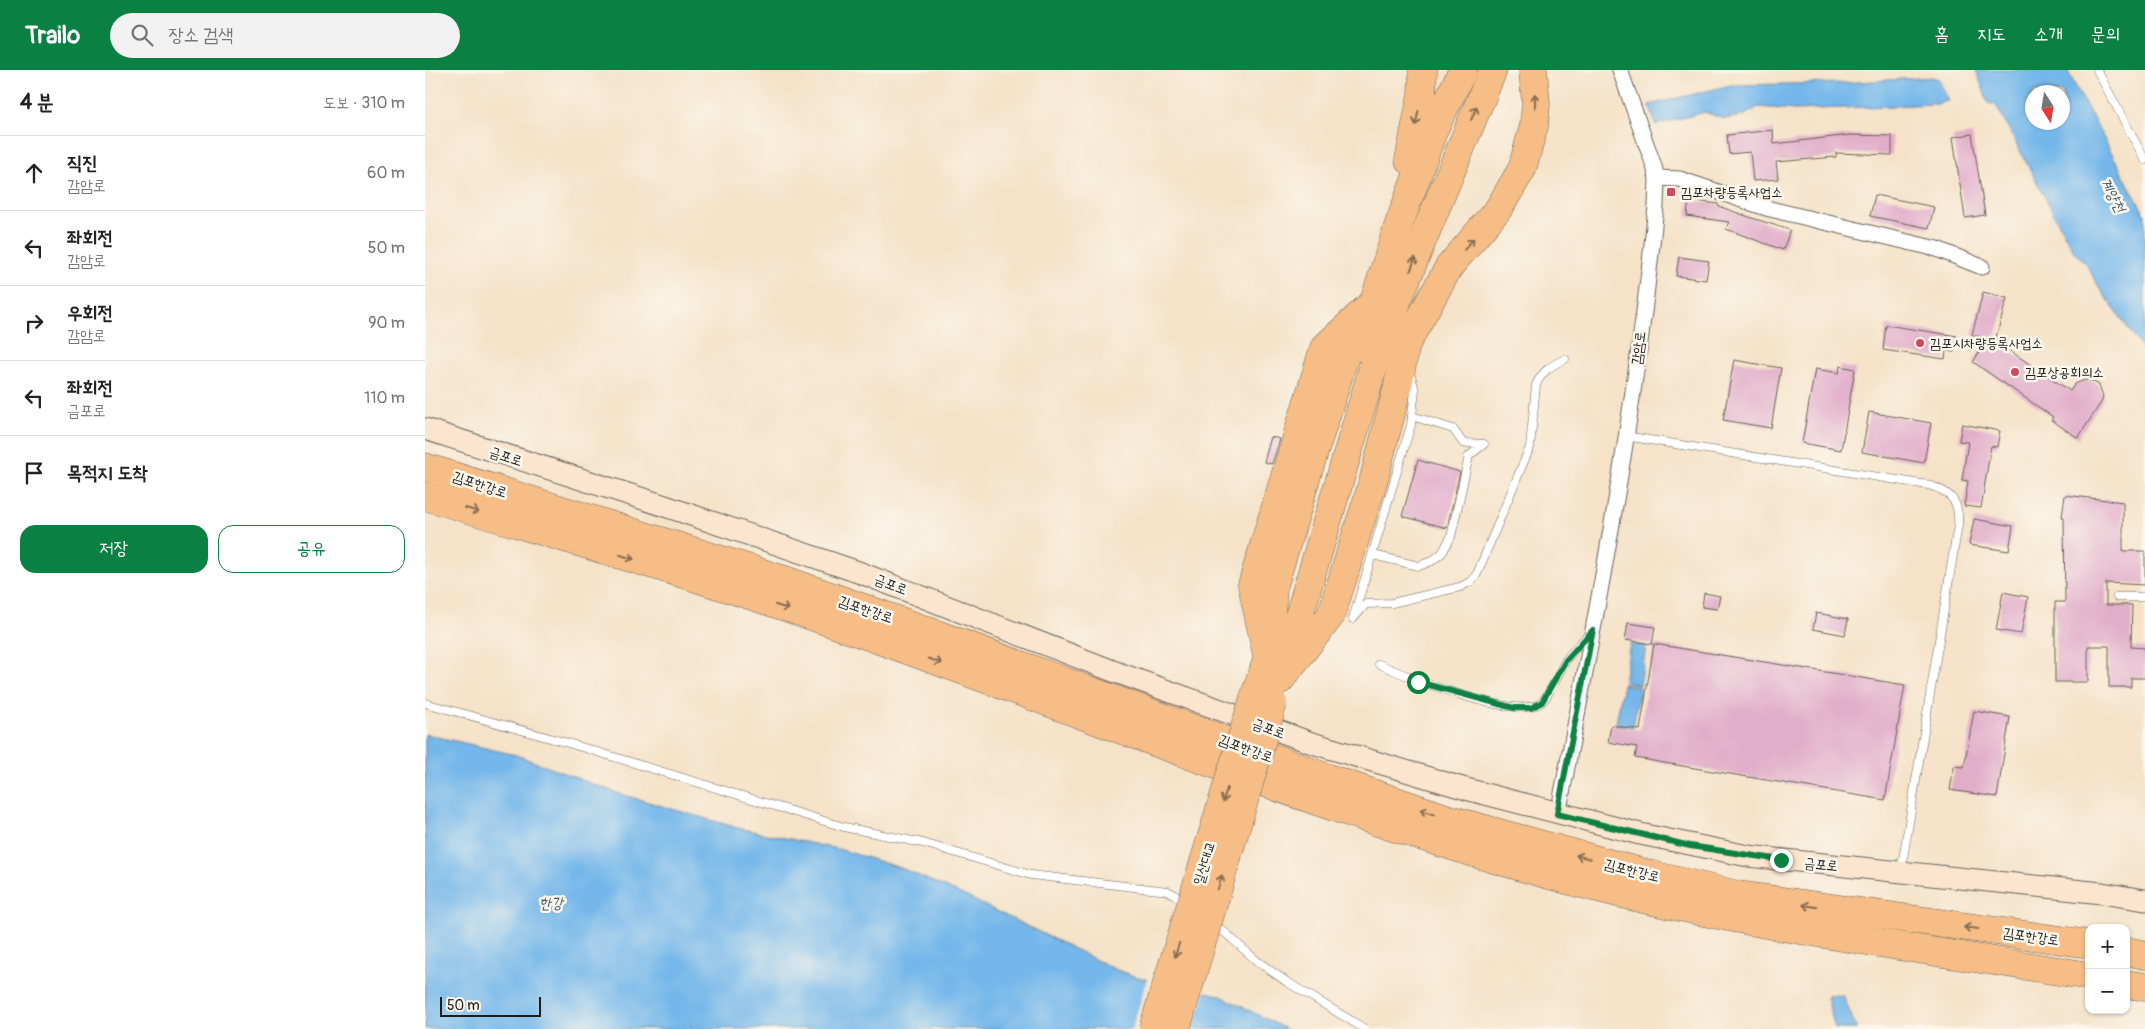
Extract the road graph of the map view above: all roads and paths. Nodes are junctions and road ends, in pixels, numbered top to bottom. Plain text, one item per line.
1 (1423, 70) edge
2 (1463, 70) edge
3 (1493, 70) edge
4 (1533, 70) edge
5 (1620, 70) edge
6 (2097, 70) edge
7 (2145, 160) edge
8 (1657, 178) junction
9 (1398, 227) junction
10 (1982, 267) dead end
11 (1376, 308) junction
12 (1406, 344) junction
13 (1565, 359) dead end
14 (1411, 376) junction
15 (1413, 416) junction
16 (425, 429) edge
17 (1625, 436) junction
18 (425, 467) edge
19 (425, 496) edge
20 (1373, 555) junction
21 (2117, 597) dead end
22 (2145, 597) edge
23 (1593, 630) junction
24 (1267, 655) junction
25 (1379, 664) dead end
26 (1269, 694) junction
27 (425, 703) edge
28 (1557, 814) junction
29 (1901, 871) junction
30 (2145, 900) edge
31 (2085, 943) edge
32 (2130, 952) edge
33 (2145, 955) edge
34 (2085, 975) edge
35 (2130, 985) edge
36 (2145, 987) edge
37 (1153, 1029) edge
38 (1175, 1029) edge
39 (1365, 1029) edge

1 -> 9 highway
2 - 9 highway
11 -> 3 highway
12 -> 4 highway
5 - 8 street, 감암로
6 - 7 lane
8 - 10 street
8 - 17 street, 감암로
9 - 11 highway
11 - 12 highway
11 - 24 highway
11 - 24 highway
11 - 26 highway
12 - 14 highway
12 - 26 highway
13 - 20 lane
14 - 15 lane
14 - 26 highway
15 - 20 lane
15 - 20 lane
16 - 28 main road, 금포로
17 - 23 street, 감암로
17 - 29 lane
31 -> 18 highway, 김포한강로
19 -> 34 highway, 김포한강로
21 - 22 lane
23 - 25 lane
23 - 28 street, 감암로
24 - 26 highway
26 -> 37 highway, 일산대교, bridge
38 -> 26 highway, 일산대교, bridge
27 - 39 lane
28 - 29 main road, 금포로
29 - 30 main road, 금포로
32 - 33 highway
35 - 36 highway

